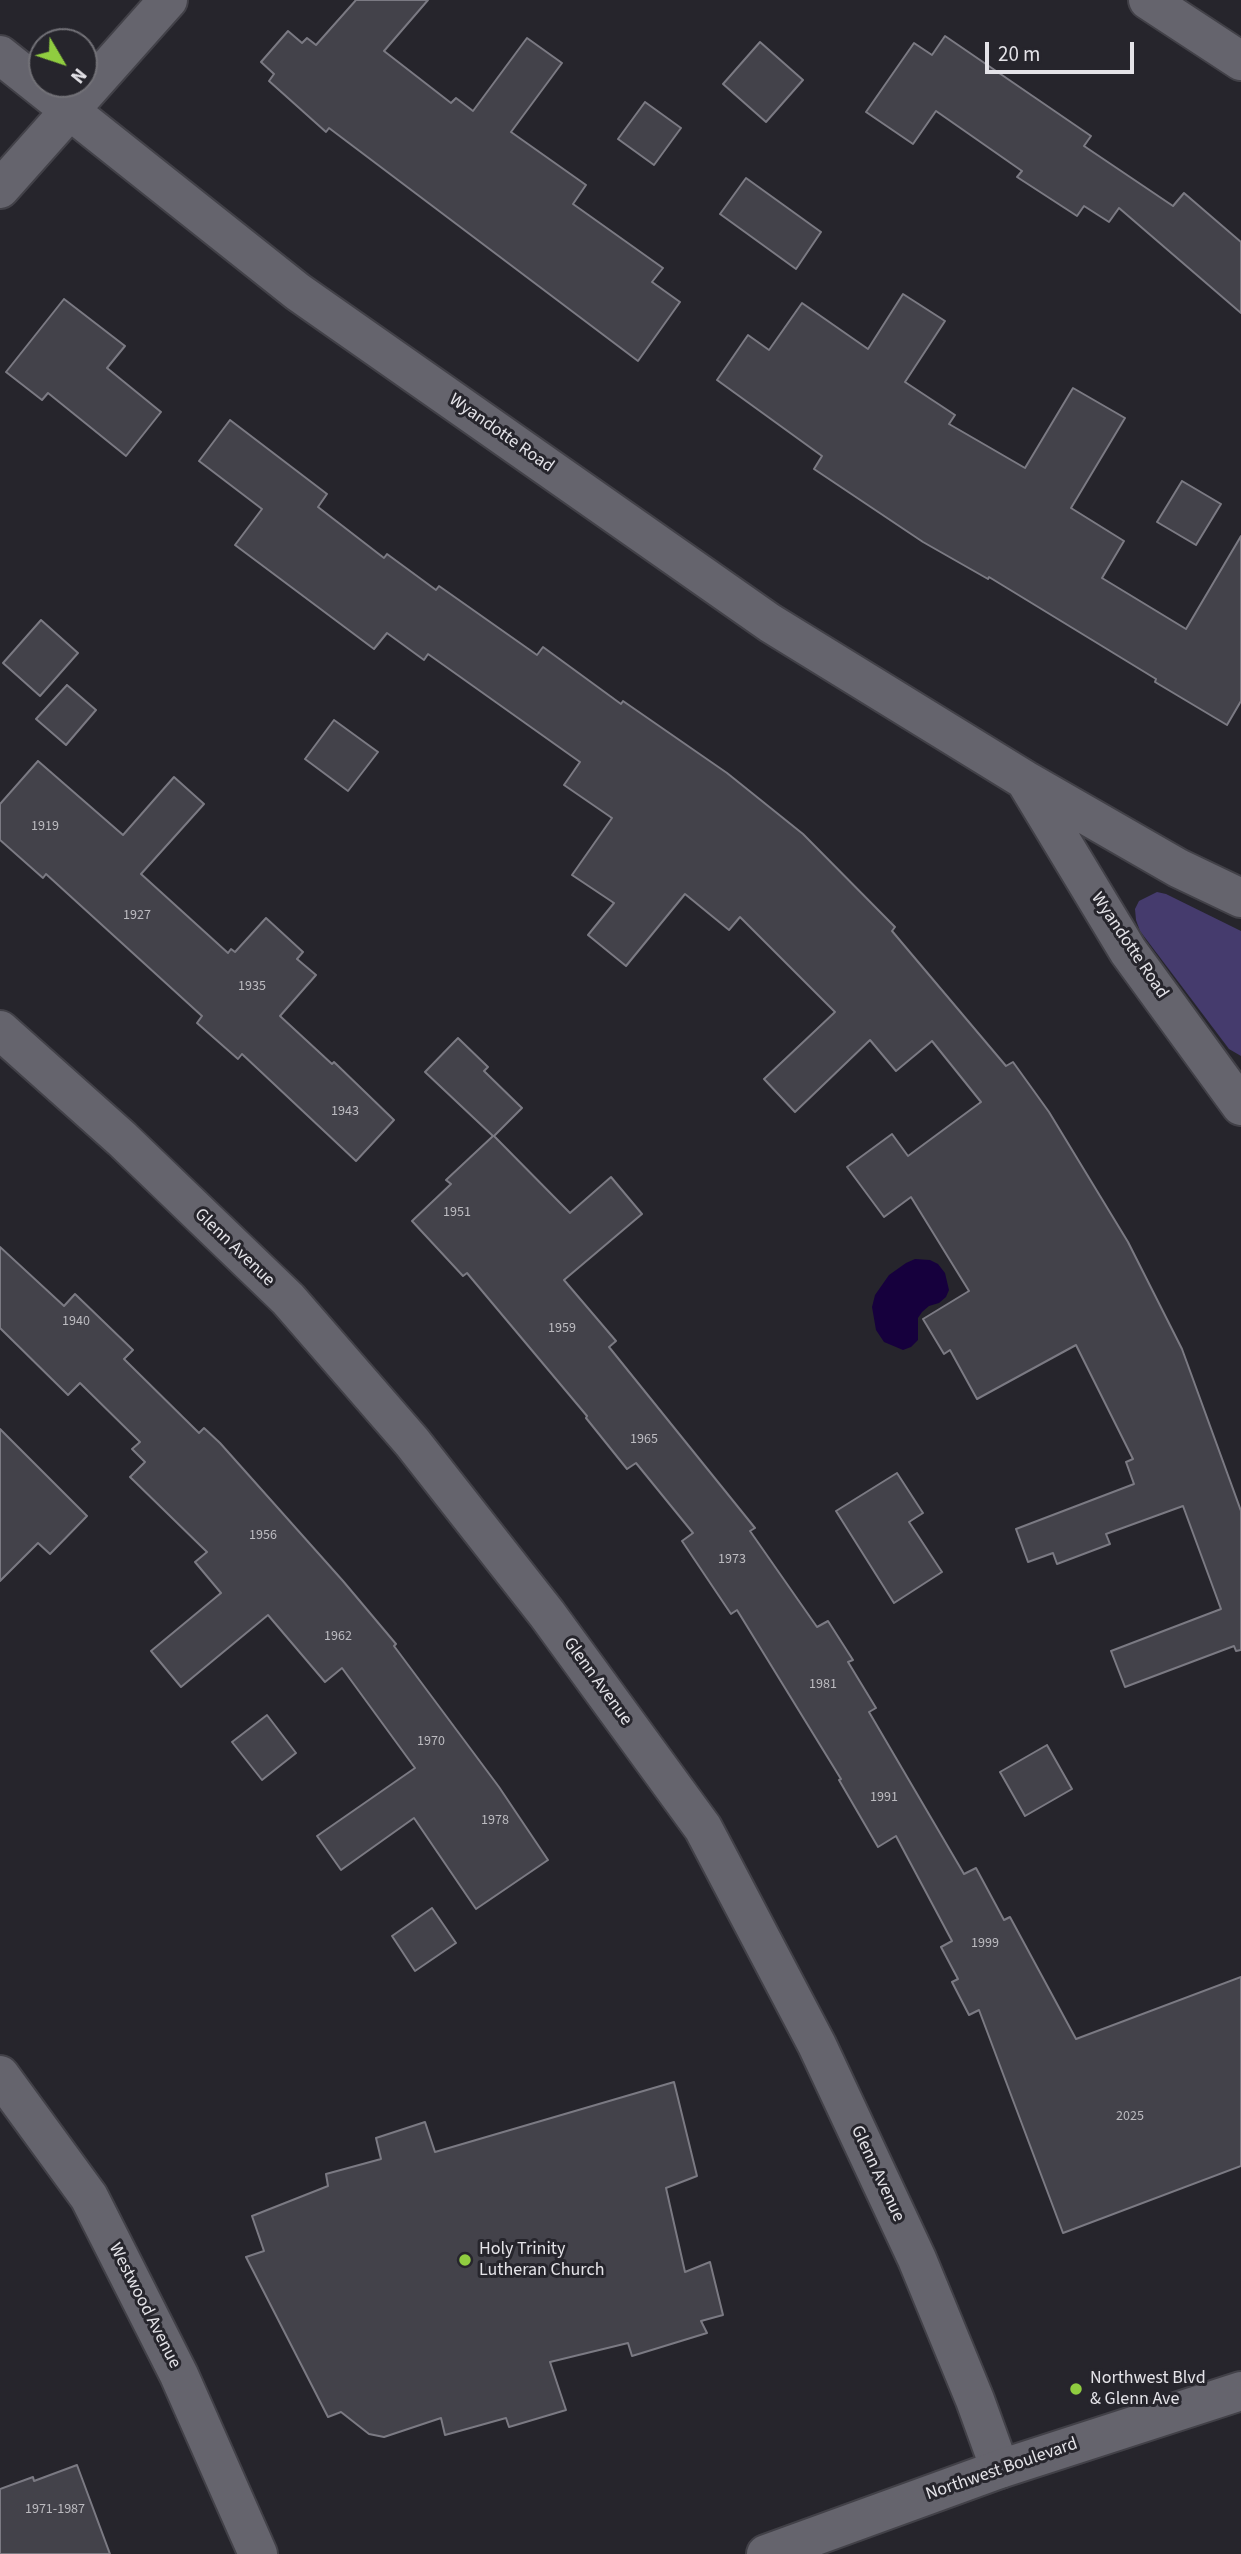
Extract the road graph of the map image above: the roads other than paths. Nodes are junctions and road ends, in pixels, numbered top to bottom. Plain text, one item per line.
1 (168, 0) edge
2 (1148, 0) edge
3 (0, 55) edge
4 (1241, 61) edge
5 (70, 111) junction
6 (0, 189) edge
7 (1025, 780) junction
8 (1241, 898) edge
9 (0, 1030) edge
10 (1241, 1107) edge
11 (0, 2075) edge
12 (1241, 2391) edge
13 (1000, 2469) junction
14 (258, 2554) edge
15 (766, 2554) edge

1 - 5 street
2 - 4 street
3 - 5 street, Wyandotte Road
5 - 6 street
5 - 7 street, Wyandotte Road
7 - 8 street, Wyandotte Road
7 - 10 street, Wyandotte Road
9 - 13 street, Glenn Avenue
11 - 14 street, Westwood Avenue
12 - 13 street, Northwest Boulevard
13 - 15 street, Northwest Boulevard

